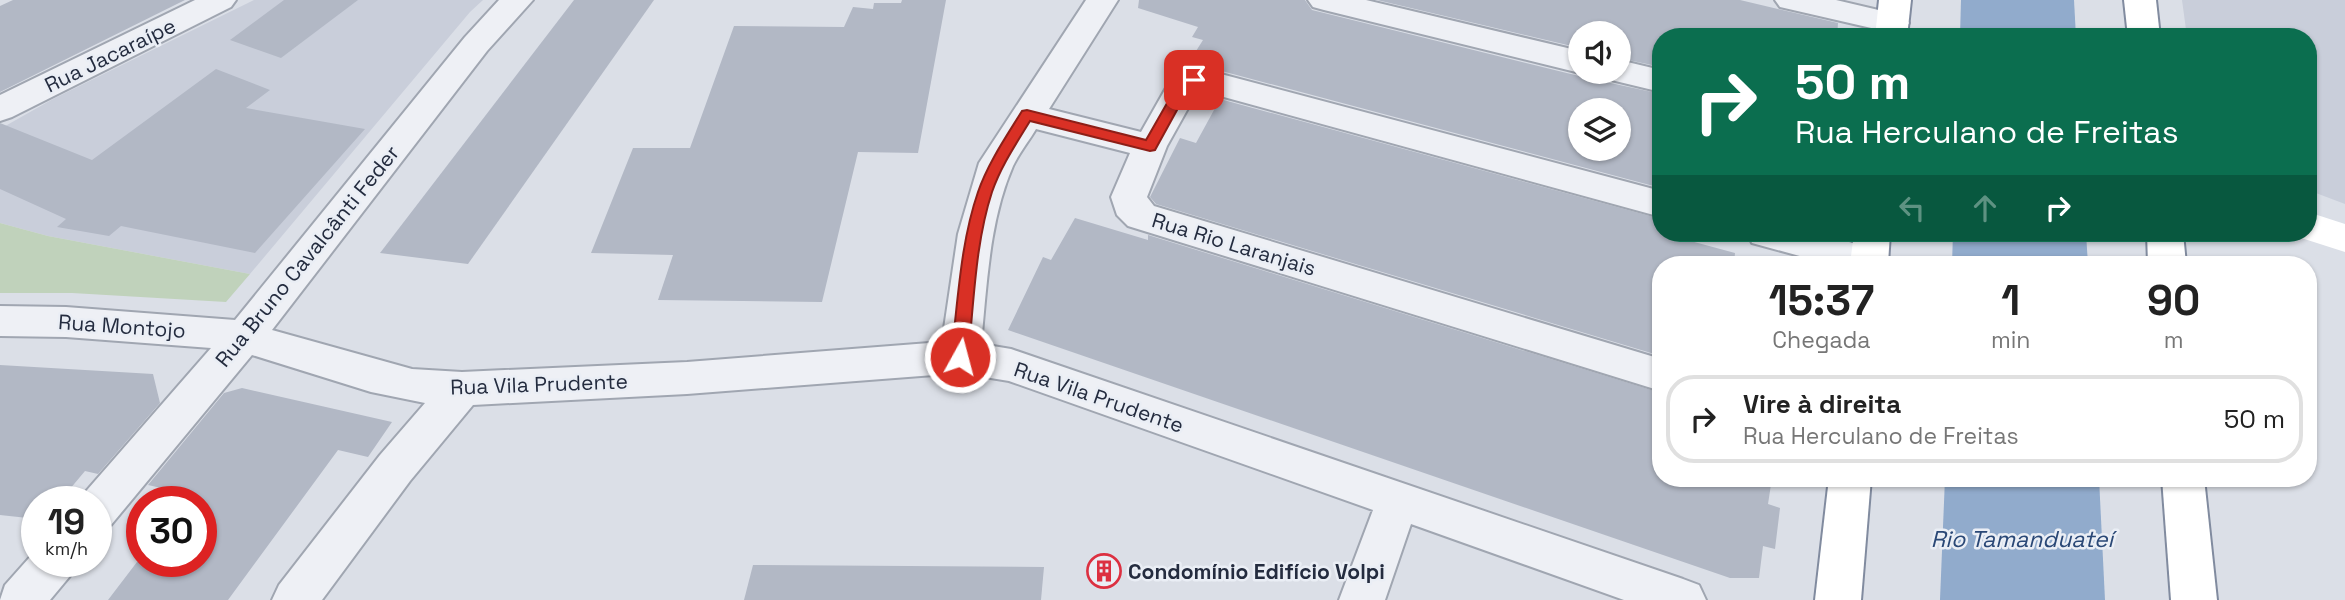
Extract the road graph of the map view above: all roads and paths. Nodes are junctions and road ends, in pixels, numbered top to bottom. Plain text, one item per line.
1 (220, 0) edge
2 (517, 0) edge
3 (1102, 0) edge
4 (1324, 0) edge
5 (1791, 0) edge
6 (2140, 0) edge
7 (1893, 20) edge
8 (2143, 28) edge
9 (1568, 59) edge
10 (1631, 74) edge
11 (1652, 79) edge
12 (0, 109) edge
13 (1027, 115) junction
14 (1150, 146) junction
15 (1652, 202) edge
16 (2317, 229) edge
17 (2345, 238) edge
18 (1812, 242) edge
19 (1870, 253) edge
20 (0, 321) edge
21 (244, 337) junction
22 (960, 357) junction
23 (1652, 372) edge
24 (462, 389) junction
25 (1849, 487) edge
26 (2184, 487) edge
27 (112, 493) edge
28 (1398, 500) junction
29 (41, 577) edge
30 (21, 600) edge
31 (295, 600) edge
32 (1362, 600) edge
33 (1683, 600) edge
34 (1838, 600) edge
35 (2194, 600) edge

1 - 12 street, Rua Jacaraípe
2 - 21 street, Rua Bruno Cavalcânti Feder
3 - 13 street
4 - 9 street
5 - 7 street
6 - 8 main road
10 - 11 street
13 - 14 street
13 - 22 street
14 - 15 street, Rua Rio Laranjais
14 - 23 street, Rua Rio Laranjais
16 - 17 main road
18 - 19 street
20 - 21 street, Rua Montojo
21 - 24 street, Rua Vila Prudente
21 - 27 street, Rua Bruno Cavalcânti Feder
22 - 24 street, Rua Vila Prudente
22 - 28 street, Rua Vila Prudente
24 - 31 street
25 - 34 main road
26 - 35 main road
28 - 32 street
28 - 33 street, Rua Vila Prudente
29 - 30 street

